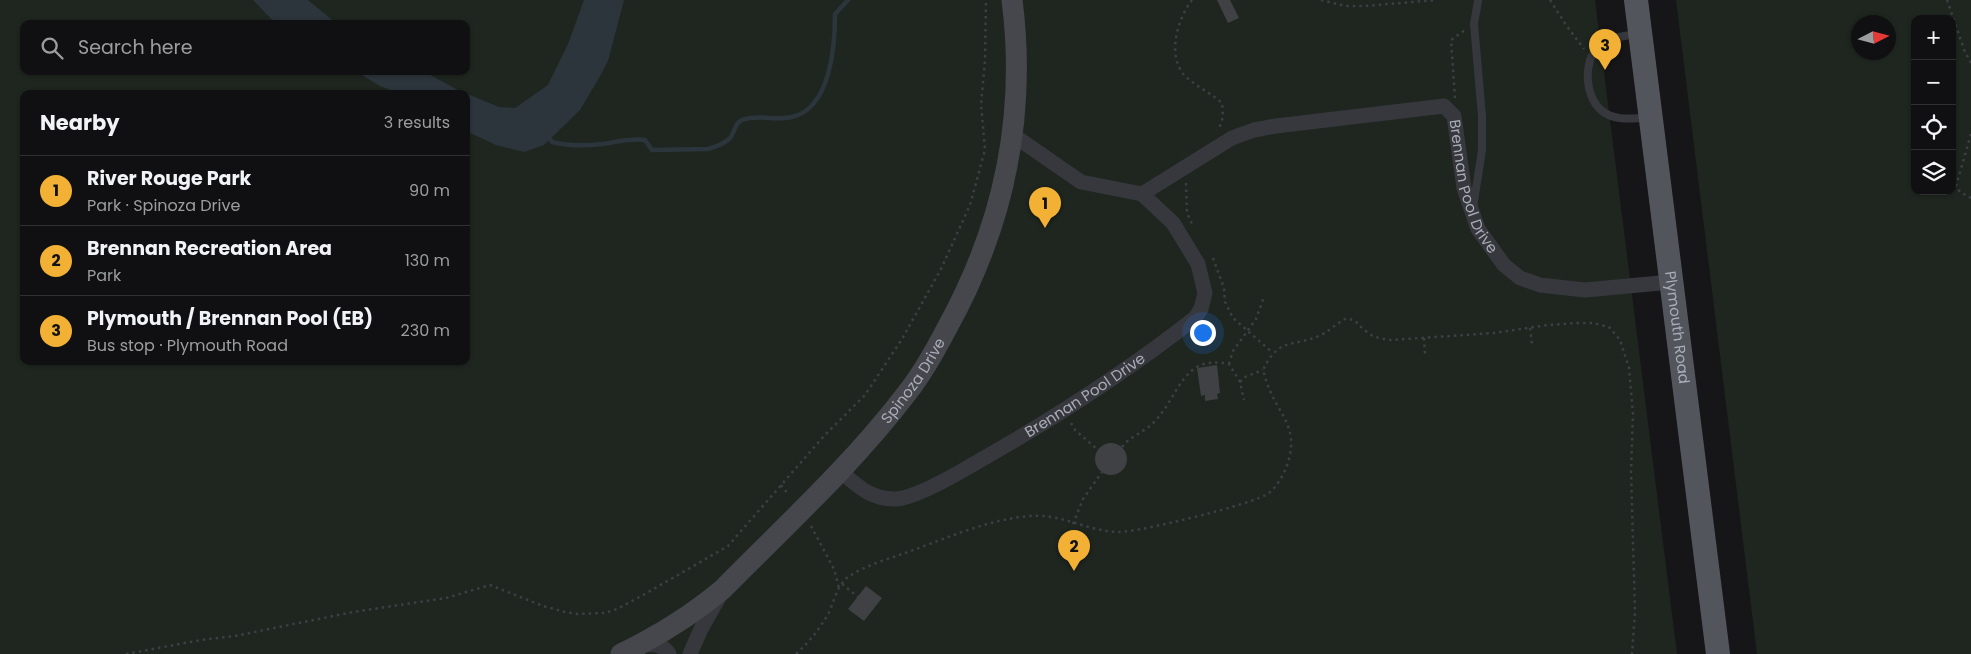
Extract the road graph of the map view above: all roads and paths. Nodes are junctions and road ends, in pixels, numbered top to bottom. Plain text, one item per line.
1 (986, 0) edge
2 (1012, 0) edge
3 (1192, 0) edge
4 (1321, 0) edge
5 (1436, 0) edge
6 (1550, 0) edge
7 (1636, 0) edge
8 (1947, 0) edge
9 (1478, 1) dead end
10 (1474, 24) junction
11 (1640, 34) junction
12 (1591, 58) junction
13 (1971, 62) edge
14 (1450, 112) junction
15 (1651, 117) junction
16 (1215, 132) dead end
17 (1013, 134) junction
18 (1971, 134) edge
19 (1192, 162) junction
20 (1142, 194) junction
21 (1971, 198) edge
22 (1472, 213) junction
23 (1195, 230) dead end
24 (1209, 253) dead end
25 (1672, 282) junction
26 (1264, 297) dead end
27 (1530, 328) junction
28 (1248, 331) junction
29 (1424, 337) junction
30 (1532, 344) dead end
31 (1273, 353) junction
32 (1425, 354) dead end
33 (1229, 364) junction
34 (1264, 370) junction
35 (1240, 382) junction
36 (1244, 400) dead end
37 (1063, 411) junction
38 (1122, 447) dead end
39 (1098, 450) dead end
40 (840, 470) junction
41 (1102, 472) dead end
42 (781, 485) junction
43 (788, 494) dead end
44 (808, 521) dead end
45 (1074, 524) junction
46 (842, 584) junction
47 (839, 588) junction
48 (723, 589) junction
49 (858, 597) dead end
50 (640, 645) junction
51 (126, 654) edge
52 (621, 654) edge
53 (669, 654) edge
54 (690, 654) edge
55 (796, 654) edge
56 (1632, 654) edge
57 (1718, 654) edge

1 - 42 path
2 - 17 street, Spinoza Drive
3 - 16 path
4 - 5 path
6 - 12 path
7 - 11 main road, Plymouth Road
8 - 13 path
9 - 10 lane
10 - 14 path
10 - 22 lane
11 - 12 lane
11 - 15 main road, Plymouth Road
12 - 15 lane
14 - 19 street, Brennan Pool Drive
14 - 22 street, Brennan Pool Drive
15 - 25 main road, Plymouth Road
17 - 20 street
17 - 40 street, Spinoza Drive
18 - 21 path
19 - 20 street, Brennan Pool Drive
19 - 23 path
20 - 37 street, Brennan Pool Drive
22 - 25 street, Brennan Pool Drive
24 - 28 path
25 - 57 main road, Plymouth Road
26 - 28 path
27 - 29 path
27 - 30 path
27 - 56 path
28 - 31 path
28 - 33 path
29 - 31 path
29 - 32 path
31 - 34 path
33 - 35 path
33 - 38 path
34 - 35 path
34 - 45 path
35 - 36 path
37 - 39 path
37 - 40 street, Brennan Pool Drive
40 - 48 street, Spinoza Drive
41 - 45 path
42 - 43 path
42 - 51 path
44 - 47 path
45 - 46 path
46 - 47 path
46 - 49 path
47 - 55 path
48 - 50 street, Spinoza Drive
48 - 54 street
50 - 52 street, Spinoza Drive
50 - 53 street

